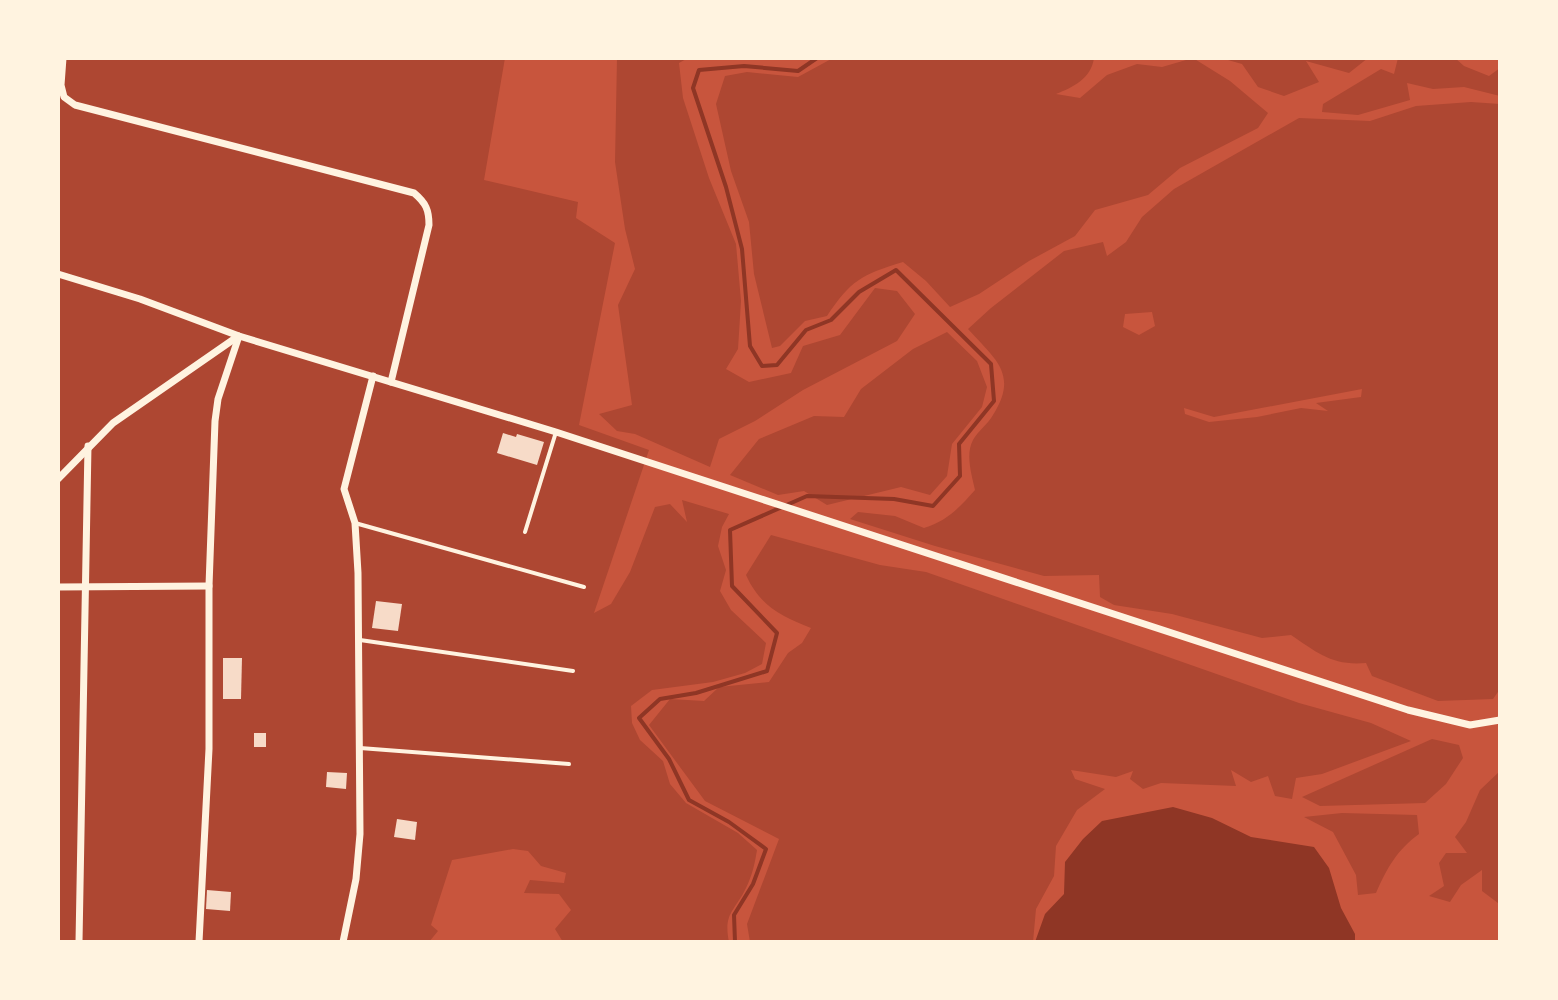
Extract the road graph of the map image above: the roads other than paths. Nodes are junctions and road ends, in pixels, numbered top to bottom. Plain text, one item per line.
1 (63, 58) edge
2 (58, 274) edge
3 (239, 336) junction
4 (373, 376) junction
5 (391, 382) junction
6 (556, 432) junction
7 (88, 446) junction
8 (59, 476) edge
9 (355, 523) junction
10 (525, 532) dead end
11 (85, 586) junction
12 (209, 586) junction
13 (58, 587) edge
14 (584, 587) dead end
15 (358, 639) junction
16 (573, 671) dead end
17 (1500, 720) edge
18 (357, 748) junction
19 (569, 764) dead end
20 (79, 942) edge
21 (199, 942) edge
22 (343, 942) edge

1 - 5 street
2 - 3 street
3 - 4 street
3 - 7 street
3 - 12 street
4 - 5 street
4 - 9 street
5 - 6 street
6 - 10 lane
6 - 17 street
7 - 8 street
7 - 11 street
9 - 14 lane
9 - 15 street
11 - 12 street
11 - 13 street
11 - 20 street
12 - 21 street
15 - 16 lane
15 - 18 street
18 - 19 lane
18 - 22 street

